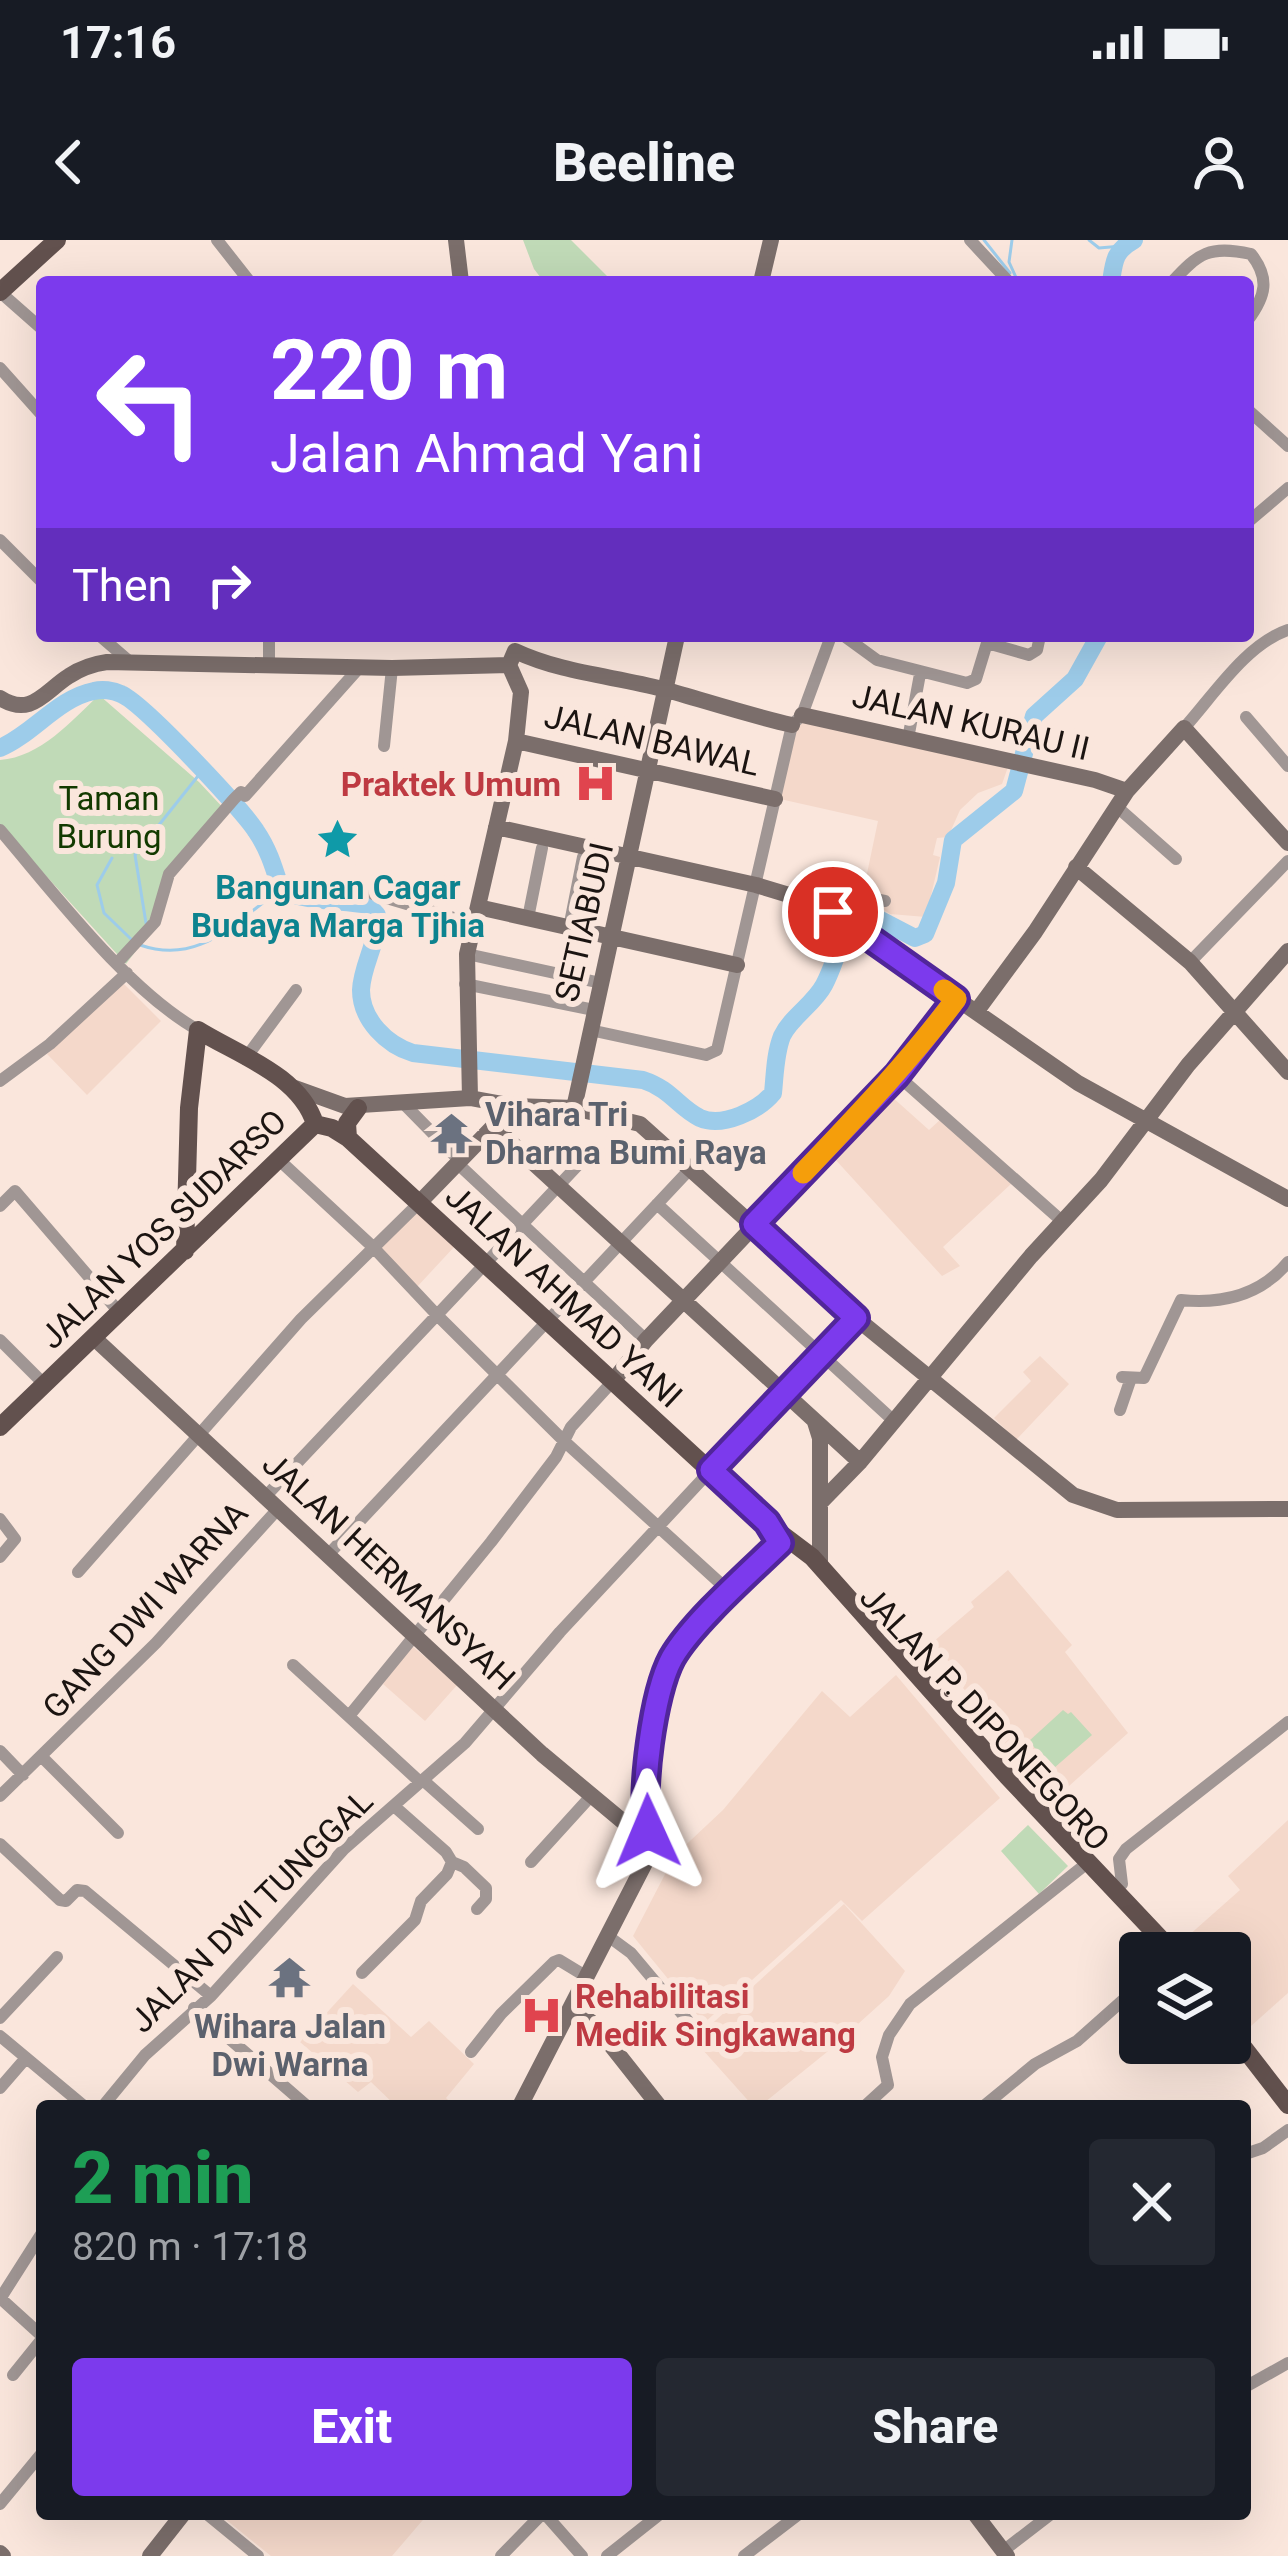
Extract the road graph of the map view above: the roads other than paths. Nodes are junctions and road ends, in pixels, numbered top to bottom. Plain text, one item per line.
1 (217, 240) edge
2 (456, 240) edge
3 (771, 240) edge
4 (970, 240) edge
5 (1262, 240) edge
6 (52, 242) edge
7 (1251, 254) junction
8 (245, 276) edge
9 (460, 276) edge
10 (762, 276) edge
11 (1004, 276) edge
12 (1178, 276) edge
13 (0, 292) edge
14 (1254, 312) edge
15 (36, 324) edge
16 (0, 368) edge
17 (36, 408) edge
18 (1254, 415) edge
19 (1288, 446) edge
20 (1288, 488) edge
21 (1254, 517) edge
22 (0, 540) edge
23 (36, 576) edge
24 (1288, 630) edge
25 (107, 642) edge
26 (268, 642) edge
27 (675, 642) edge
28 (829, 642) edge
29 (852, 642) edge
30 (986, 642) edge
31 (995, 642) edge
32 (1252, 642) edge
33 (1038, 643) edge
34 (512, 651) edge
35 (1256, 651) junction
36 (130, 662) junction
37 (546, 665) junction
38 (269, 666) junction
39 (358, 668) junction
40 (392, 668) junction
41 (920, 674) junction
42 (663, 689) junction
43 (521, 692) junction
44 (0, 698) edge
45 (1246, 717) dead end
46 (797, 720) junction
47 (1184, 728) junction
48 (908, 739) junction
49 (516, 741) junction
50 (384, 746) dead end
51 (1288, 766) edge
52 (648, 770) junction
53 (1122, 798) junction
54 (776, 799) junction
55 (496, 827) junction
56 (0, 830) edge
57 (1288, 843) edge
58 (542, 848) dead end
59 (584, 856) dead end
60 (630, 856) junction
61 (1176, 859) dead end
62 (1288, 861) edge
63 (1076, 867) junction
64 (756, 885) junction
65 (374, 894) dead end
66 (885, 901) dead end
67 (828, 909) junction
68 (476, 915) junction
69 (528, 918) junction
70 (569, 928) junction
71 (611, 937) junction
72 (1288, 951) edge
73 (467, 955) junction
74 (1190, 962) junction
75 (124, 963) junction
76 (737, 965) junction
77 (601, 983) junction
78 (465, 984) junction
79 (296, 990) dead end
80 (956, 999) junction
81 (594, 1010) junction
82 (976, 1012) junction
83 (1234, 1015) junction
84 (197, 1030) junction
85 (590, 1030) junction
86 (245, 1058) junction
87 (1288, 1072) edge
88 (897, 1075) junction
89 (0, 1082) edge
90 (295, 1088) junction
91 (470, 1098) junction
92 (576, 1098) junction
93 (404, 1105) junction
94 (513, 1106) junction
95 (358, 1108) junction
96 (1146, 1122) junction
97 (315, 1124) junction
98 (493, 1126) junction
99 (348, 1138) junction
100 (594, 1148) dead end
101 (278, 1159) junction
102 (458, 1161) junction
103 (692, 1168) junction
104 (559, 1188) junction
105 (1288, 1199) edge
106 (419, 1204) junction
107 (657, 1204) junction
108 (0, 1206) edge
109 (187, 1208) junction
110 (1063, 1222) junction
111 (210, 1224) junction
112 (754, 1224) junction
113 (524, 1225) junction
114 (620, 1244) junction
115 (373, 1247) junction
116 (185, 1251) junction
117 (719, 1262) junction
118 (1288, 1262) edge
119 (485, 1264) junction
120 (584, 1281) junction
121 (682, 1302) junction
122 (120, 1313) junction
123 (437, 1315) junction
124 (856, 1318) junction
125 (547, 1321) junction
126 (93, 1337) junction
127 (0, 1340) edge
128 (646, 1340) junction
129 (822, 1355) junction
130 (496, 1375) junction
131 (930, 1379) junction
132 (614, 1381) junction
133 (45, 1384) junction
134 (785, 1395) junction
135 (1120, 1410) dead end
136 (814, 1421) junction
137 (895, 1422) junction
138 (0, 1427) edge
139 (198, 1436) junction
140 (564, 1441) junction
141 (860, 1462) junction
142 (711, 1470) junction
143 (820, 1503) junction
144 (271, 1504) junction
145 (1288, 1510) edge
146 (0, 1519) edge
147 (767, 1522) junction
148 (661, 1526) junction
149 (780, 1543) junction
150 (327, 1556) junction
151 (0, 1557) edge
152 (820, 1567) junction
153 (78, 1572) dead end
154 (731, 1593) junction
155 (414, 1634) junction
156 (293, 1665) dead end
157 (495, 1710) junction
158 (349, 1716) junction
159 (1288, 1721) edge
160 (0, 1751) edge
161 (42, 1757) junction
162 (23, 1774) junction
163 (422, 1781) junction
164 (644, 1791) junction
165 (0, 1796) edge
166 (593, 1797) junction
167 (394, 1806) junction
168 (478, 1829) dead end
169 (118, 1833) dead end
170 (0, 1844) edge
171 (650, 1844) junction
172 (452, 1862) junction
173 (531, 1862) dead end
174 (1081, 1868) junction
175 (1122, 1885) dead end
176 (477, 1909) dead end
177 (1144, 1932) edge
178 (1145, 1932) edge
179 (608, 1936) junction
180 (57, 1957) dead end
181 (362, 1973) dead end
182 (587, 1977) junction
183 (211, 1996) junction
184 (1119, 2004) edge
185 (194, 2008) junction
186 (573, 2009) junction
187 (0, 2018) edge
188 (699, 2034) dead end
189 (0, 2036) edge
190 (1251, 2045) edge
191 (471, 2052) dead end
192 (1251, 2057) edge
193 (26, 2058) junction
194 (0, 2088) edge
195 (1288, 2091) edge
196 (77, 2100) edge
197 (107, 2100) edge
198 (293, 2100) edge
199 (523, 2100) edge
200 (654, 2100) edge
201 (871, 2100) edge
202 (991, 2100) edge
203 (1288, 2104) edge
204 (1288, 2129) edge
205 (1251, 2151) edge
206 (36, 2242) edge
207 (0, 2298) edge
208 (36, 2332) edge
209 (36, 2346) edge
210 (1288, 2363) edge
211 (13, 2375) dead end
212 (1251, 2384) edge
213 (36, 2460) edge
214 (0, 2504) edge
215 (178, 2520) edge
216 (215, 2520) edge
217 (536, 2520) edge
218 (549, 2520) edge
219 (652, 2520) edge
220 (787, 2520) edge
221 (980, 2520) edge
222 (1044, 2520) edge
223 (1005, 2553) edge
224 (151, 2556) edge
225 (258, 2556) edge
226 (502, 2556) edge
227 (582, 2556) edge
228 (607, 2556) edge
229 (744, 2556) edge

1 - 8 street
2 - 9 street
3 - 10 street
4 - 11 street
5 - 7 street
6 - 13 main road
7 - 12 street
7 - 14 street
13 - 15 street
16 - 17 street
18 - 19 street
20 - 21 street
22 - 23 street
24 - 35 street
25 - 36 street
26 - 38 street
27 - 42 street, SETIABUDI
28 - 46 street
29 - 41 street
30 - 41 street
31 - 33 street
32 - 35 street
34 - 37 street, JALAN KURAU II
34 - 40 street
34 - 43 street
35 - 47 street
36 - 38 street
36 - 44 street
37 - 42 street, JALAN KURAU II
37 - 43 street
38 - 39 street
39 - 40 street
39 - 75 street
40 - 50 street
41 - 48 street
42 - 46 street, JALAN KURAU II
42 - 52 street, SETIABUDI
43 - 49 street
45 - 51 street
46 - 48 street, JALAN KURAU II
46 - 54 street
47 - 53 street
47 - 57 street
48 - 53 street, JALAN KURAU II
49 - 52 street, JALAN BAWAL
49 - 55 street
52 - 54 street, JALAN BAWAL
52 - 60 street, SETIABUDI
53 - 61 street
53 - 63 street
54 - 64 street
55 - 60 street
55 - 68 street
56 - 75 street
58 - 69 street
59 - 70 street
60 - 64 street
60 - 71 street, SETIABUDI
62 - 74 street
63 - 74 street
63 - 82 street
64 - 67 street
64 - 76 street
65 - 68 street
66 - 67 street
67 - 80 street
68 - 69 street
68 - 73 street
69 - 70 street
70 - 71 street
71 - 76 street
71 - 77 street, SETIABUDI
72 - 83 street
73 - 77 street
73 - 78 street
74 - 83 street
75 - 84 street
75 - 89 street
76 - 85 street
77 - 81 street, SETIABUDI
78 - 81 street
78 - 91 street
79 - 86 street
80 - 82 street
80 - 88 street
81 - 85 street, SETIABUDI
82 - 96 street
83 - 87 street
83 - 96 street
84 - 86 main road
84 - 109 main road
85 - 92 street, SETIABUDI
86 - 90 main road
88 - 110 street
88 - 112 street
90 - 95 street
90 - 97 main road
91 - 93 street
91 - 94 street
92 - 94 street
92 - 103 street
93 - 95 street
93 - 102 street
94 - 98 street
95 - 99 main road
96 - 105 street
96 - 110 street
97 - 99 main road, JALAN AHMAD YANI
97 - 101 main road, JALAN YOS SUDARSO
98 - 102 street
98 - 104 street
99 - 106 main road, JALAN AHMAD YANI
100 - 104 street, GANG DWI WARNA
101 - 111 main road, JALAN YOS SUDARSO
101 - 115 street
102 - 106 street
102 - 113 street
103 - 107 street
103 - 112 street
104 - 113 street, GANG DWI WARNA
104 - 114 street
106 - 115 street
106 - 119 main road, JALAN AHMAD YANI
107 - 114 street
107 - 117 street
108 - 122 street
109 - 111 main road
109 - 116 main road
110 - 131 street
111 - 116 main road, JALAN YOS SUDARSO
112 - 117 street
112 - 124 street
113 - 119 street, GANG DWI WARNA
113 - 120 street
114 - 120 street
114 - 121 street
115 - 123 street
115 - 139 street
116 - 122 main road, JALAN YOS SUDARSO
117 - 121 street
117 - 129 street
118 - 135 street
119 - 123 street, GANG DWI WARNA
119 - 125 main road, JALAN AHMAD YANI
120 - 125 street
120 - 128 street
121 - 128 street
121 - 134 street
122 - 126 main road, JALAN YOS SUDARSO
123 - 130 street
123 - 144 street, GANG DWI WARNA
124 - 129 street
124 - 131 street
125 - 130 street
125 - 132 main road, JALAN AHMAD YANI
126 - 133 main road, JALAN YOS SUDARSO
126 - 139 street, JALAN HERMANSYAH
127 - 133 street
128 - 132 street
129 - 134 street
129 - 137 street
130 - 140 street
130 - 150 street
131 - 137 street
131 - 145 street
132 - 140 street
132 - 142 main road, JALAN AHMAD YANI
133 - 138 main road, JALAN YOS SUDARSO
134 - 136 street
134 - 142 street
136 - 141 street
136 - 143 street
137 - 141 street
139 - 144 street, JALAN HERMANSYAH
139 - 153 street
140 - 148 street
140 - 155 street
141 - 143 street
142 - 147 main road, JALAN AHMAD YANI
142 - 148 street, JALAN DWI TUNGGAL
143 - 152 street
144 - 150 street, JALAN HERMANSYAH
144 - 161 street, GANG DWI WARNA
146 - 151 street
147 - 149 main road, JALAN P. DIPONEGORO
147 - 152 main road, JALAN P. DIPONEGORO
148 - 154 street
148 - 157 street, JALAN DWI TUNGGAL
149 - 154 street
149 - 174 main road, JALAN P. DIPONEGORO
150 - 155 street, JALAN HERMANSYAH
152 - 178 main road, JALAN P. DIPONEGORO
154 - 164 street
155 - 157 street, JALAN HERMANSYAH
155 - 158 street
156 - 158 street
157 - 163 street, JALAN DWI TUNGGAL
157 - 166 street, JALAN HERMANSYAH
158 - 163 street
159 - 175 street
160 - 162 street
161 - 162 street, GANG DWI WARNA
161 - 169 street
162 - 165 street, GANG DWI WARNA
163 - 167 street, JALAN DWI TUNGGAL
163 - 168 street
164 - 166 street
164 - 171 street
166 - 171 street, JALAN HERMANSYAH
166 - 173 street
167 - 172 street
167 - 183 street, JALAN DWI TUNGGAL
170 - 183 street
171 - 179 street
172 - 176 street
172 - 181 street
174 - 177 main road, JALAN P. DIPONEGORO
174 - 201 street
179 - 182 street
179 - 188 street
180 - 187 street
182 - 186 street
182 - 191 street
183 - 185 street, JALAN DWI TUNGGAL
184 - 202 street
185 - 197 street, JALAN DWI TUNGGAL
185 - 198 street
186 - 199 street
186 - 200 street
189 - 193 street
190 - 195 main road
192 - 203 main road
193 - 194 street
193 - 196 street
204 - 205 street
206 - 207 street
207 - 208 street
209 - 211 street
210 - 212 street
213 - 214 street
215 - 224 street
216 - 225 street
217 - 226 street
218 - 227 street
219 - 228 street
220 - 229 street
221 - 223 street
222 - 223 street

